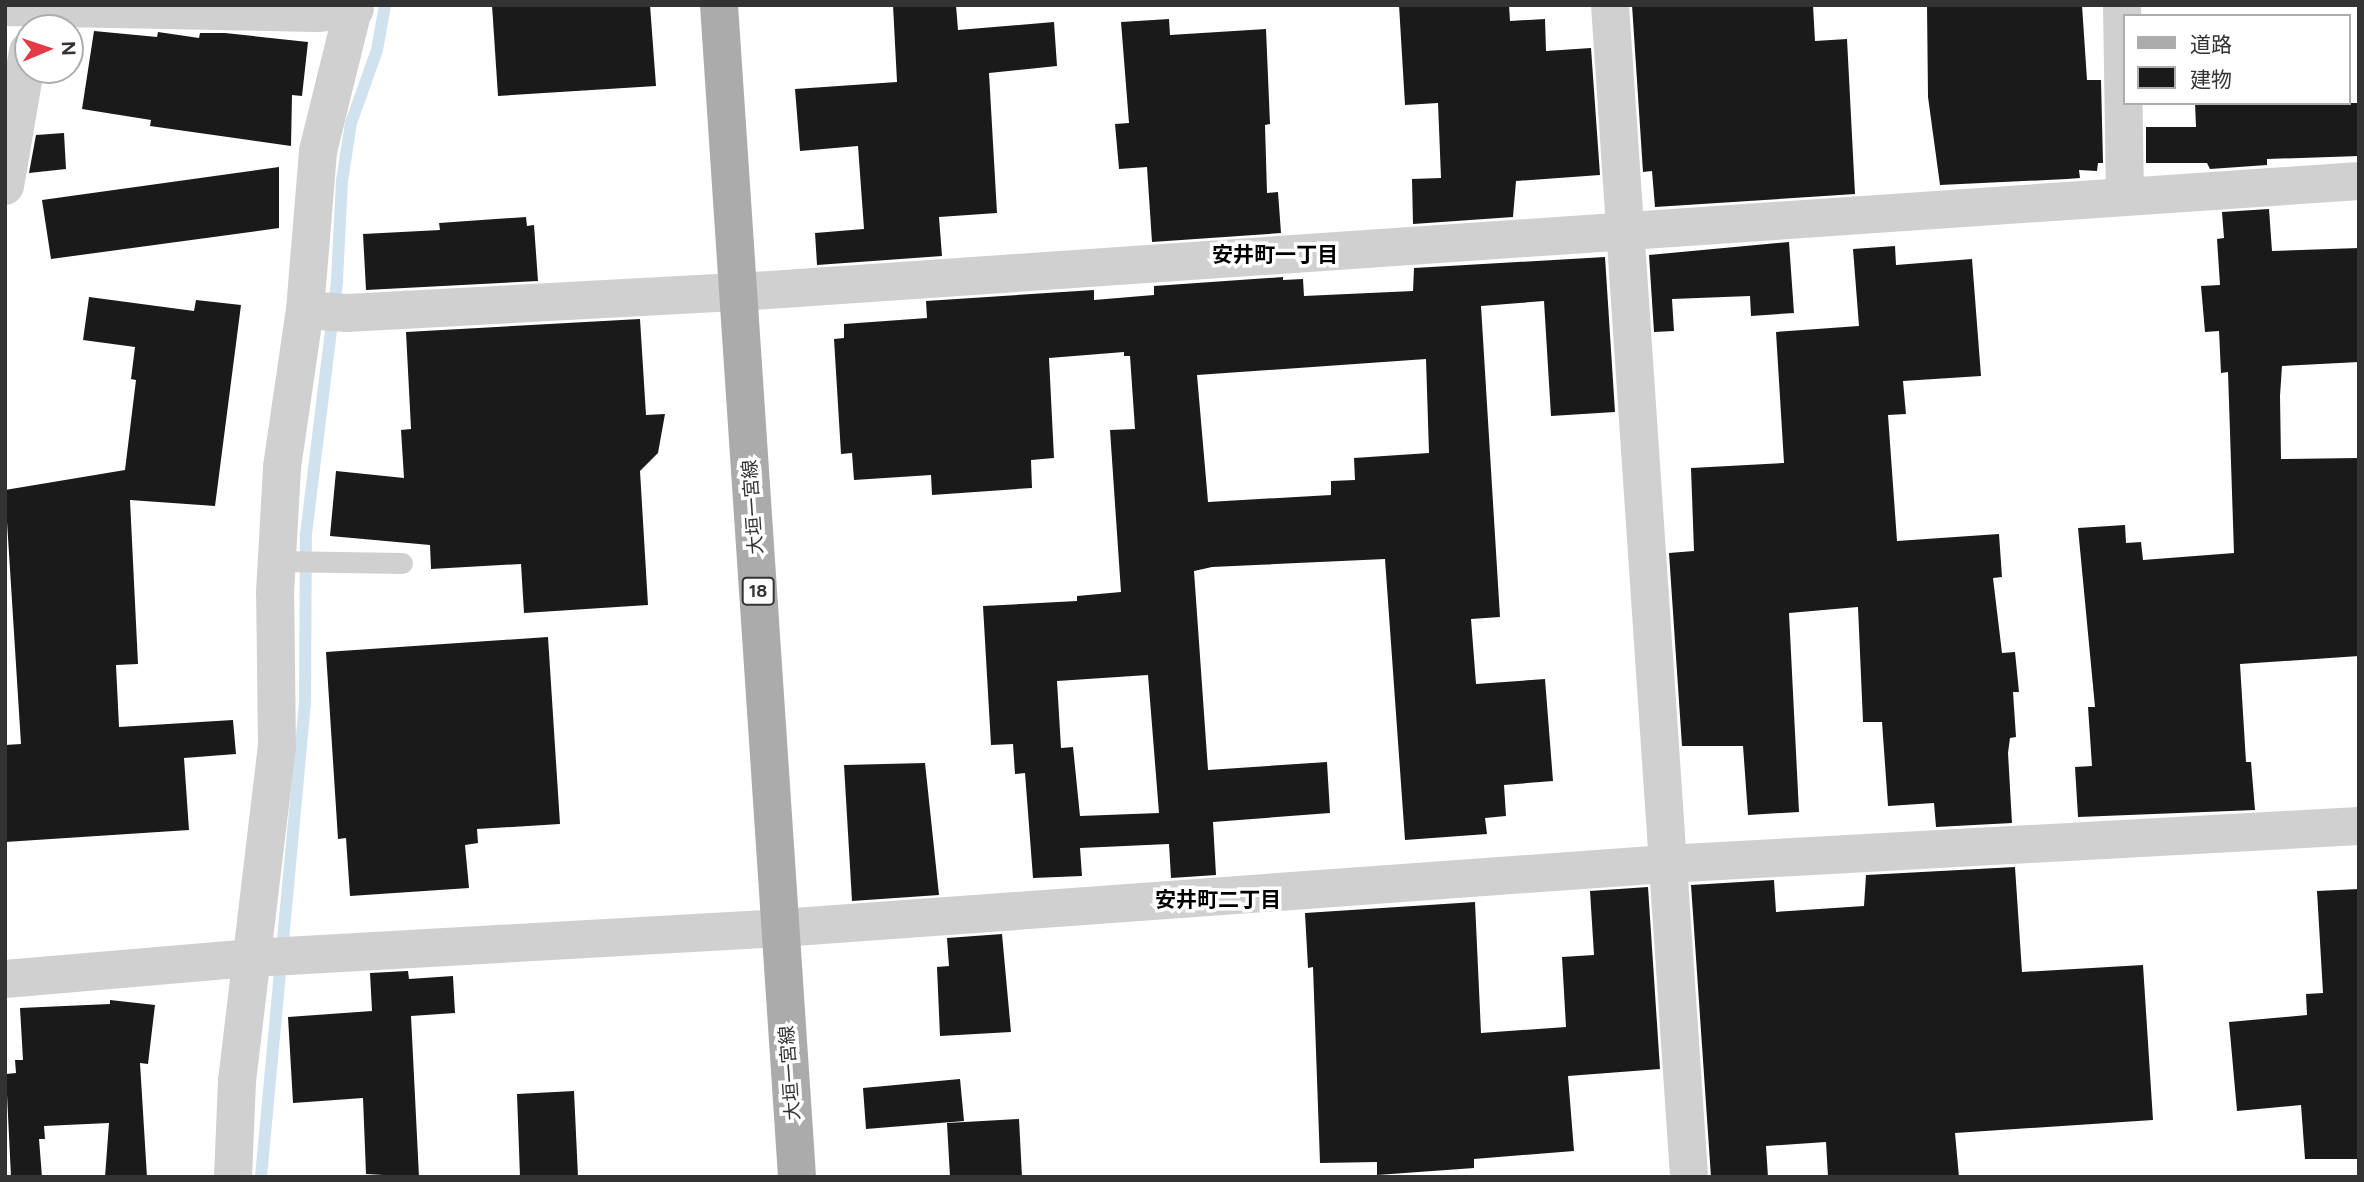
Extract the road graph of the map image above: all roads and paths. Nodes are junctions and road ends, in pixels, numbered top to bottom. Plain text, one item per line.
1 (719, 5) edge
2 (1610, 5) edge
3 (354, 7) edge
4 (23, 14) edge
5 (22, 84) edge
6 (2124, 105) edge
7 (2359, 181) edge
8 (5, 186) edge
9 (2125, 197) junction
10 (1623, 231) junction
11 (739, 292) junction
12 (324, 311) junction
13 (285, 561) junction
14 (401, 563) dead end
15 (2359, 826) edge
16 (1666, 864) junction
17 (781, 928) junction
18 (272, 957) junction
19 (5, 979) edge
20 (233, 1177) edge
21 (797, 1177) edge
22 (1689, 1177) edge

1 - 11 main road, 大垣一宮線 / 18
2 - 10 street
3 - 4 street
3 - 12 street
5 - 8 street
6 - 9 street
7 - 9 street
9 - 10 street
10 - 11 street
10 - 16 street
11 - 12 street
11 - 17 main road, 大垣一宮線 / 18
12 - 13 street
13 - 14 lane
13 - 18 street
15 - 16 street
16 - 17 street
16 - 22 street
17 - 18 street
17 - 21 main road, 大垣一宮線 / 18
18 - 19 street
18 - 20 street

